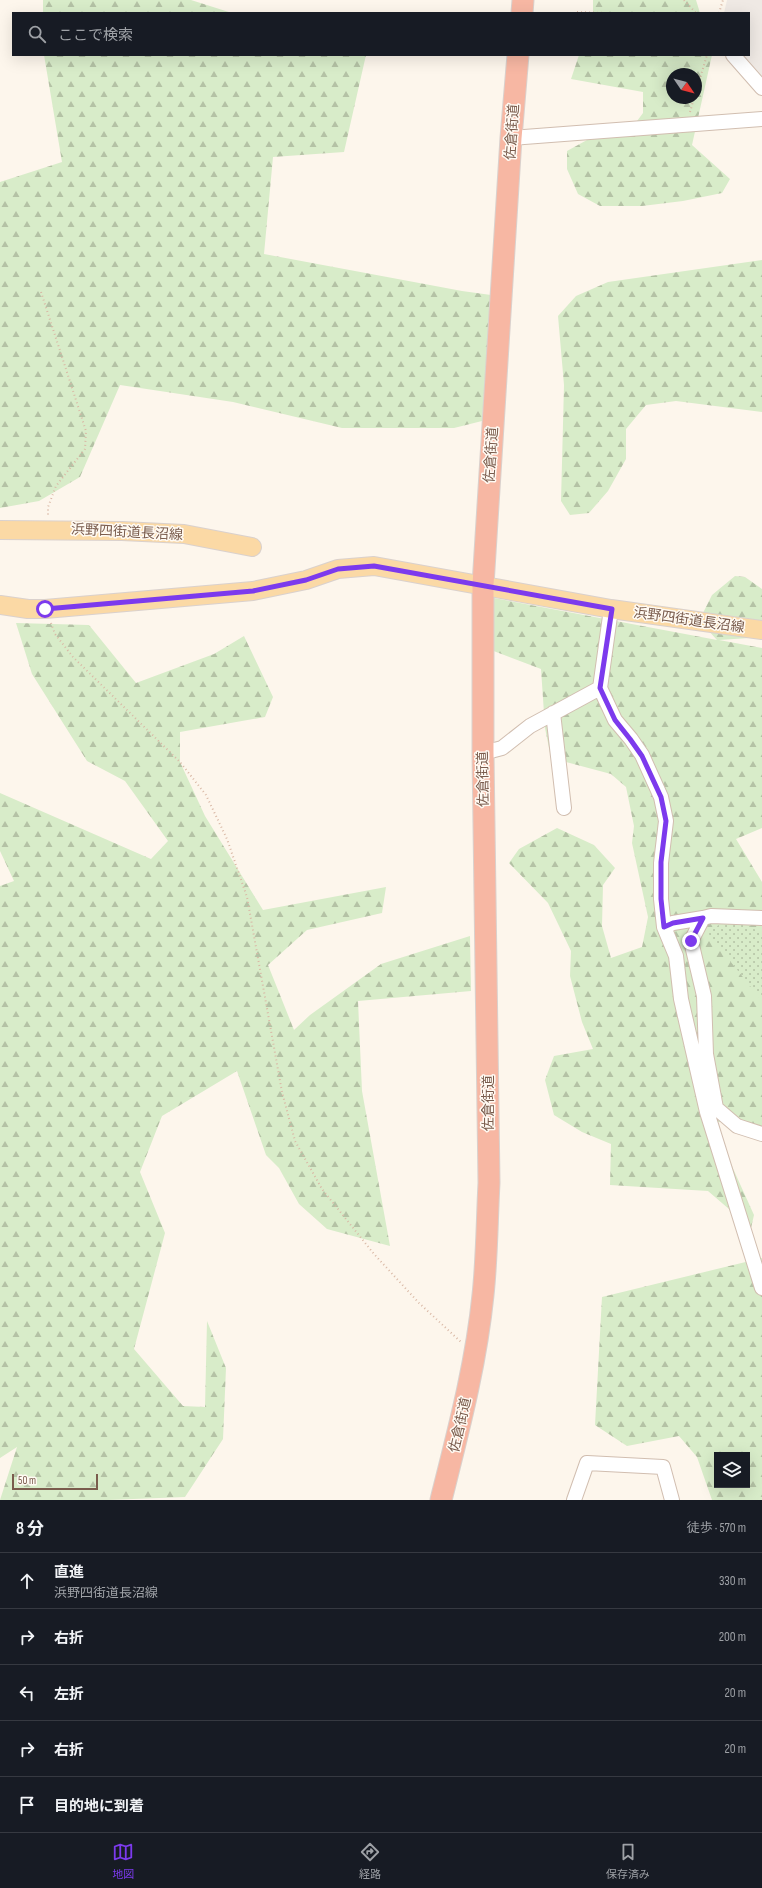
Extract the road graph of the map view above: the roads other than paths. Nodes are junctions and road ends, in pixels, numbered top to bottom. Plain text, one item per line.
1 (523, 0) edge
2 (522, 12) edge
3 (518, 56) edge
4 (734, 56) edge
5 (762, 88) edge
6 (762, 119) edge
7 (512, 138) junction
8 (0, 530) edge
9 (252, 547) dead end
10 (483, 585) junction
11 (0, 605) edge
12 (612, 609) junction
13 (762, 630) edge
14 (600, 688) junction
15 (553, 713) junction
16 (483, 753) junction
17 (564, 808) dead end
18 (703, 918) junction
19 (762, 918) edge
20 (664, 927) junction
21 (762, 1134) edge
22 (762, 1288) edge
23 (441, 1500) edge
24 (574, 1500) edge
25 (672, 1500) edge

1 - 2 highway
3 - 7 highway, 佐倉街道
4 - 5 street
6 - 7 street
7 - 10 highway, 佐倉街道
8 - 9 main road, 浜野四街道長沼線
10 - 11 main road, 浜野四街道長沼線
10 - 12 main road, 浜野四街道長沼線
10 - 16 highway, 佐倉街道
12 - 13 main road, 浜野四街道長沼線
12 - 14 street
14 - 15 street
14 - 20 street
15 - 16 street
15 - 17 street
16 - 23 highway, 佐倉街道
18 - 19 street
18 - 20 street
18 - 21 street
20 - 22 street
24 - 25 street

